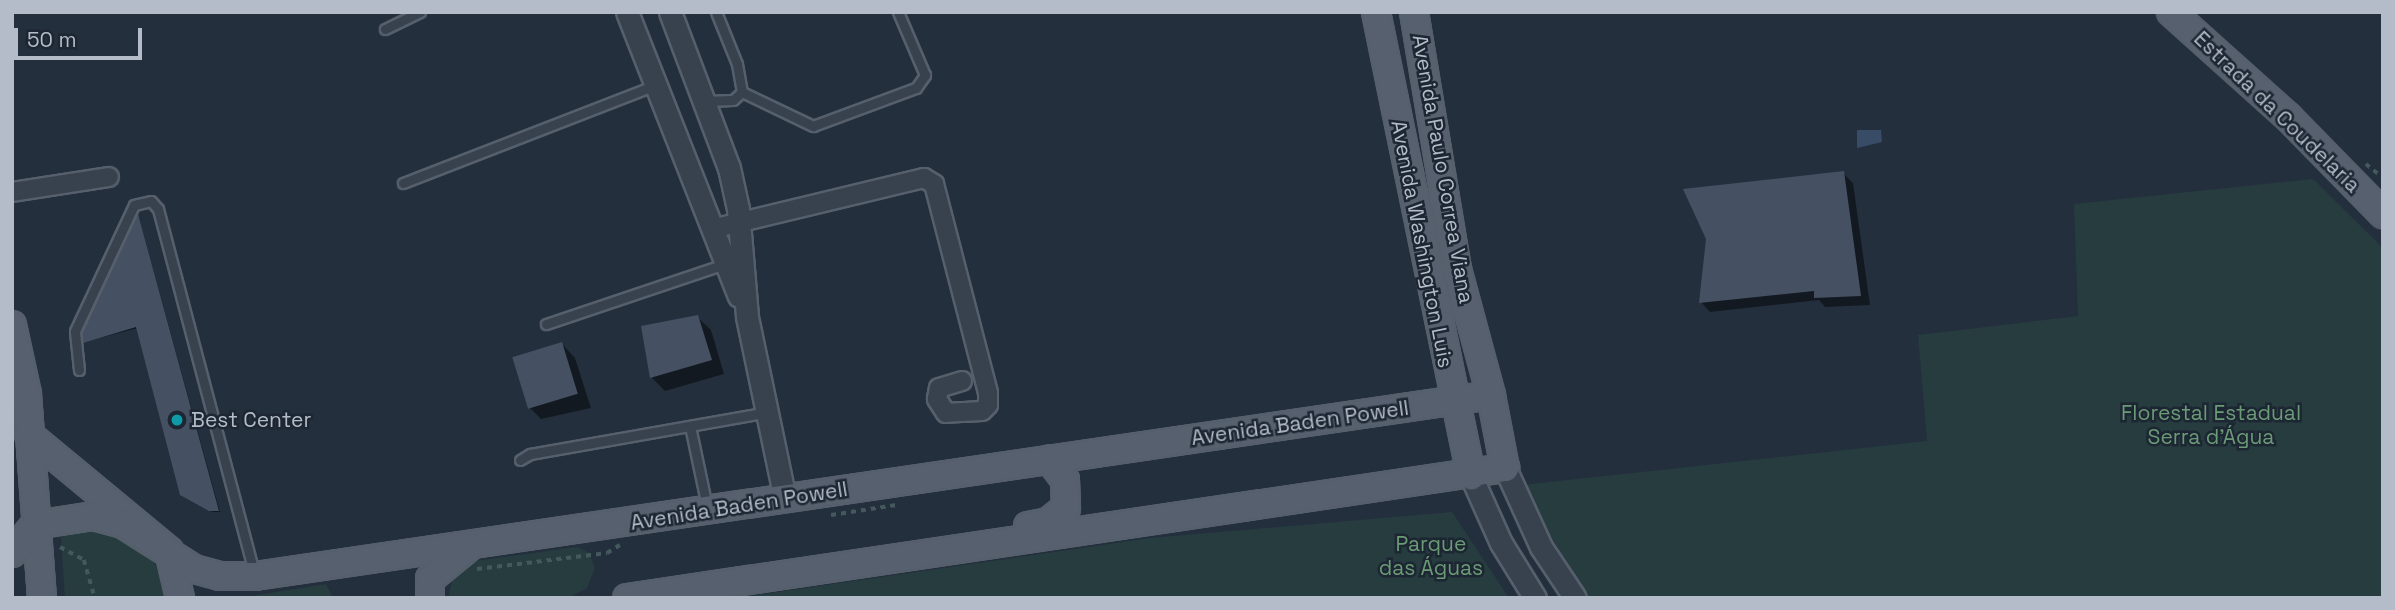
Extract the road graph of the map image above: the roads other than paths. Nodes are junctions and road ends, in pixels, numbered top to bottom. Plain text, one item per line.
1 (421, 12) edge
2 (627, 12) edge
3 (670, 12) edge
4 (716, 12) edge
5 (898, 12) edge
6 (1376, 12) edge
7 (1414, 12) edge
8 (2171, 12) edge
9 (385, 29) dead end
10 (658, 84) junction
11 (742, 92) junction
12 (703, 101) junction
13 (675, 137) junction
14 (108, 177) dead end
15 (403, 183) dead end
16 (12, 192) edge
17 (2383, 214) edge
18 (739, 223) junction
19 (712, 229) junction
20 (734, 261) junction
21 (547, 324) dead end
22 (12, 325) edge
23 (79, 370) dead end
24 (962, 381) dead end
25 (1491, 394) junction
26 (1453, 399) junction
27 (768, 412) junction
28 (690, 426) junction
29 (29, 435) junction
30 (1049, 459) junction
31 (520, 460) dead end
32 (1505, 468) junction
33 (1471, 475) junction
34 (785, 499) junction
35 (708, 512) junction
36 (35, 525) junction
37 (474, 543) junction
38 (169, 551) junction
39 (12, 553) edge
40 (914, 555) junction
41 (255, 576) junction
42 (42, 598) edge
43 (180, 598) edge
44 (430, 598) edge
45 (626, 598) edge
46 (1535, 598) edge
47 (1575, 598) edge

1 - 9 lane
2 - 10 street
3 - 12 street
4 - 11 lane
5 - 11 lane
6 - 26 main road, Avenida Washington Luis
7 - 25 main road, Avenida Paulo Correa Viana
8 - 17 main road, Estrada da Coudelaria
10 - 13 street
10 - 15 lane
11 - 12 lane
12 - 13 street
12 - 18 street
13 - 19 street
14 - 16 street
18 - 19 street
18 - 20 street
18 - 24 street
19 - 20 street
20 - 21 lane
20 - 27 street
22 - 29 main road
23 - 41 lane
25 - 26 main road, Avenida Baden Powell
25 - 32 main road, Avenida Paulo Correa Viana
26 - 30 main road, Avenida Baden Powell
26 - 33 main road, Avenida Washington Luis
27 - 28 lane
27 - 34 street
28 - 31 lane
28 - 35 lane
29 - 36 main road
29 - 38 main road
30 - 34 main road, Avenida Baden Powell
30 - 40 main road
32 - 33 main road
32 - 47 street, Avenida Paulo Correa Viana
33 - 40 main road
33 - 46 street
34 - 35 main road, Avenida Baden Powell
35 - 37 main road, Avenida Baden Powell
36 - 38 main road, Avenida Baden Powell
36 - 39 main road
36 - 42 main road
37 - 41 main road, Avenida Baden Powell
37 - 44 main road
38 - 41 main road, Avenida Baden Powell
38 - 43 main road
40 - 45 main road

